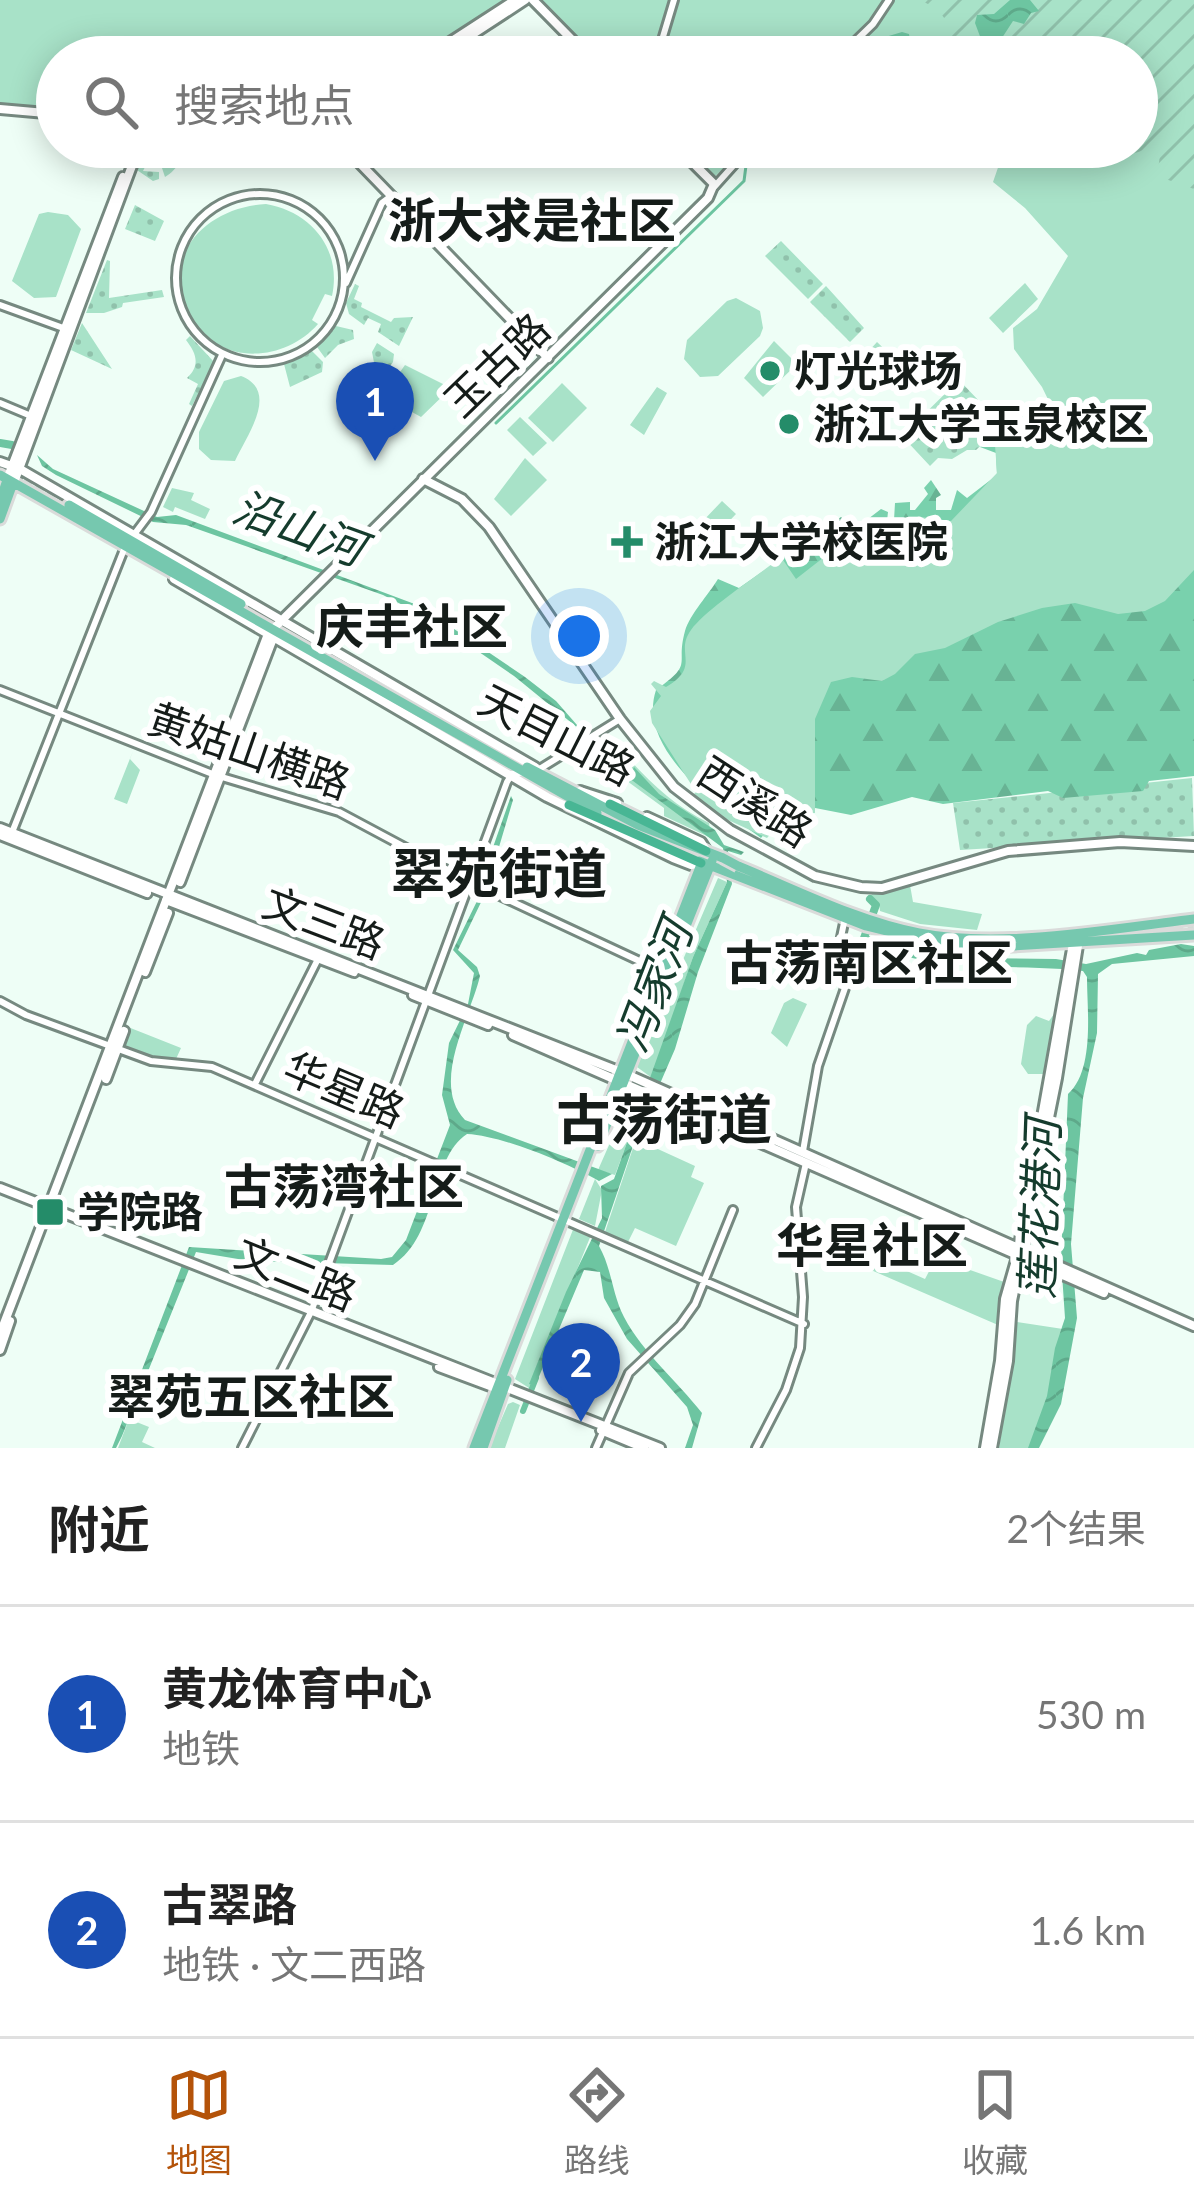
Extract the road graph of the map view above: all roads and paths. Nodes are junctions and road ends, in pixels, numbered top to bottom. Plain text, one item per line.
1 (515, 0) edge
2 (529, 0) edge
3 (674, 0) edge
4 (889, 0) edge
5 (459, 36) edge
6 (472, 36) edge
7 (567, 36) edge
8 (663, 36) edge
9 (860, 36) edge
10 (0, 106) edge
11 (36, 110) edge
12 (129, 168) edge
13 (363, 168) edge
14 (697, 168) edge
15 (732, 168) edge
16 (715, 187) junction
17 (390, 197) junction
18 (102, 243) junction
19 (344, 287) junction
20 (0, 305) edge
21 (70, 318) junction
22 (66, 328) junction
23 (223, 354) junction
24 (548, 358) junction
25 (0, 403) edge
26 (31, 416) junction
27 (9, 474) edge
28 (423, 479) junction
29 (0, 501) edge
30 (0, 519) edge
31 (128, 542) junction
32 (274, 629) junction
33 (0, 690) edge
34 (58, 713) junction
35 (620, 719) junction
36 (534, 771) junction
37 (512, 774) junction
38 (218, 776) junction
39 (610, 804) dead end
40 (569, 805) tunnel mouth
41 (5, 833) edge
42 (1194, 846) edge
43 (713, 860) junction
44 (737, 870) junction
45 (470, 882) junction
46 (171, 899) junction
47 (845, 918) junction
48 (1194, 919) edge
49 (873, 924) junction
50 (1194, 935) edge
51 (1076, 938) junction
52 (318, 958) junction
53 (663, 972) junction
54 (427, 997) junction
55 (0, 1001) edge
56 (115, 1048) junction
57 (622, 1076) junction
58 (255, 1084) junction
59 (377, 1136) junction
60 (805, 1158) junction
61 (0, 1191) edge
62 (51, 1210) junction
63 (733, 1210) dead end
64 (566, 1218) junction
65 (1020, 1255) junction
66 (706, 1281) junction
67 (310, 1314) junction
68 (804, 1324) junction
69 (1194, 1329) edge
70 (0, 1334) edge
71 (0, 1350) edge
72 (501, 1388) junction
73 (605, 1429) junction
74 (244, 1447) edge
75 (478, 1448) edge
76 (596, 1448) edge
77 (644, 1448) edge
78 (660, 1448) edge
79 (756, 1448) edge
80 (989, 1448) edge

1 - 5 main road
2 - 6 main road
2 - 7 main road
3 - 8 street
4 - 9 street
10 - 11 main road
12 - 18 main road
13 - 17 main road
14 - 16 main road
15 - 16 street, 玉古路
16 - 24 main road, 玉古路
17 - 19 street
17 - 24 main road
18 - 21 main road
18 - 27 main road
19 - 23 street
19 - 23 street
20 - 22 street
21 - 22 main road
21 - 27 main road
22 - 26 main road
23 - 31 street
24 - 28 main road, 玉古路
25 - 26 street
26 - 27 main road
27 - 29 main road
27 - 30 main road
27 - 31 main road, 天目山路
28 - 32 main road, 玉古路
28 - 35 main road, 西溪路
31 - 32 main road, 天目山路
31 - 34 street
32 - 36 main road, 天目山路
32 - 37 main road, 天目山路
32 - 38 main road
33 - 34 street, 黄姑山横路
34 - 38 street, 黄姑山横路
34 - 41 street
35 - 36 street
35 - 42 main road, 西溪路
36 - 37 street
36 - 43 main road, 天目山路
36 - 43 main road, 天目山路
37 - 43 main road, 天目山路
37 - 45 street
38 - 45 street, 黄姑山横路
38 - 46 main road
39 - 43 highway
40 - 43 highway
41 - 46 main road, 文三路
43 - 44 main road, 天目山路, bridge
43 - 53 main road
44 - 47 main road, 天目山路
44 - 49 main road, 天目山路
45 - 53 street, 黄姑山横路
45 - 54 street
46 - 52 main road, 文三路
46 - 54 main road, 文三路
46 - 56 main road
47 - 49 main road, 天目山路
47 - 60 street
48 - 51 main road, 天目山路
49 - 51 main road, 天目山路
50 - 51 main road, 天目山路
51 - 65 main road
52 - 54 main road, 文三路
52 - 58 street
53 - 57 main road
54 - 57 main road, 文三路
54 - 59 street
55 - 56 street, 华星路
56 - 58 street, 华星路
56 - 62 main road
57 - 60 main road, 文三路
57 - 64 main road
58 - 59 street, 华星路
59 - 64 street, 华星路
59 - 67 street
60 - 65 main road, 文三路
60 - 68 street
61 - 62 main road, 文二路
62 - 67 main road, 文二路
62 - 70 main road
62 - 71 main road
63 - 66 street
64 - 66 street, 华星路
64 - 72 main road
65 - 69 main road, 文三路
65 - 80 main road
66 - 68 street, 华星路
66 - 73 street
67 - 72 main road, 文二路
67 - 74 street
68 - 79 street
72 - 73 main road, 文二路
72 - 75 main road
73 - 76 street
73 - 77 main road
73 - 78 main road

